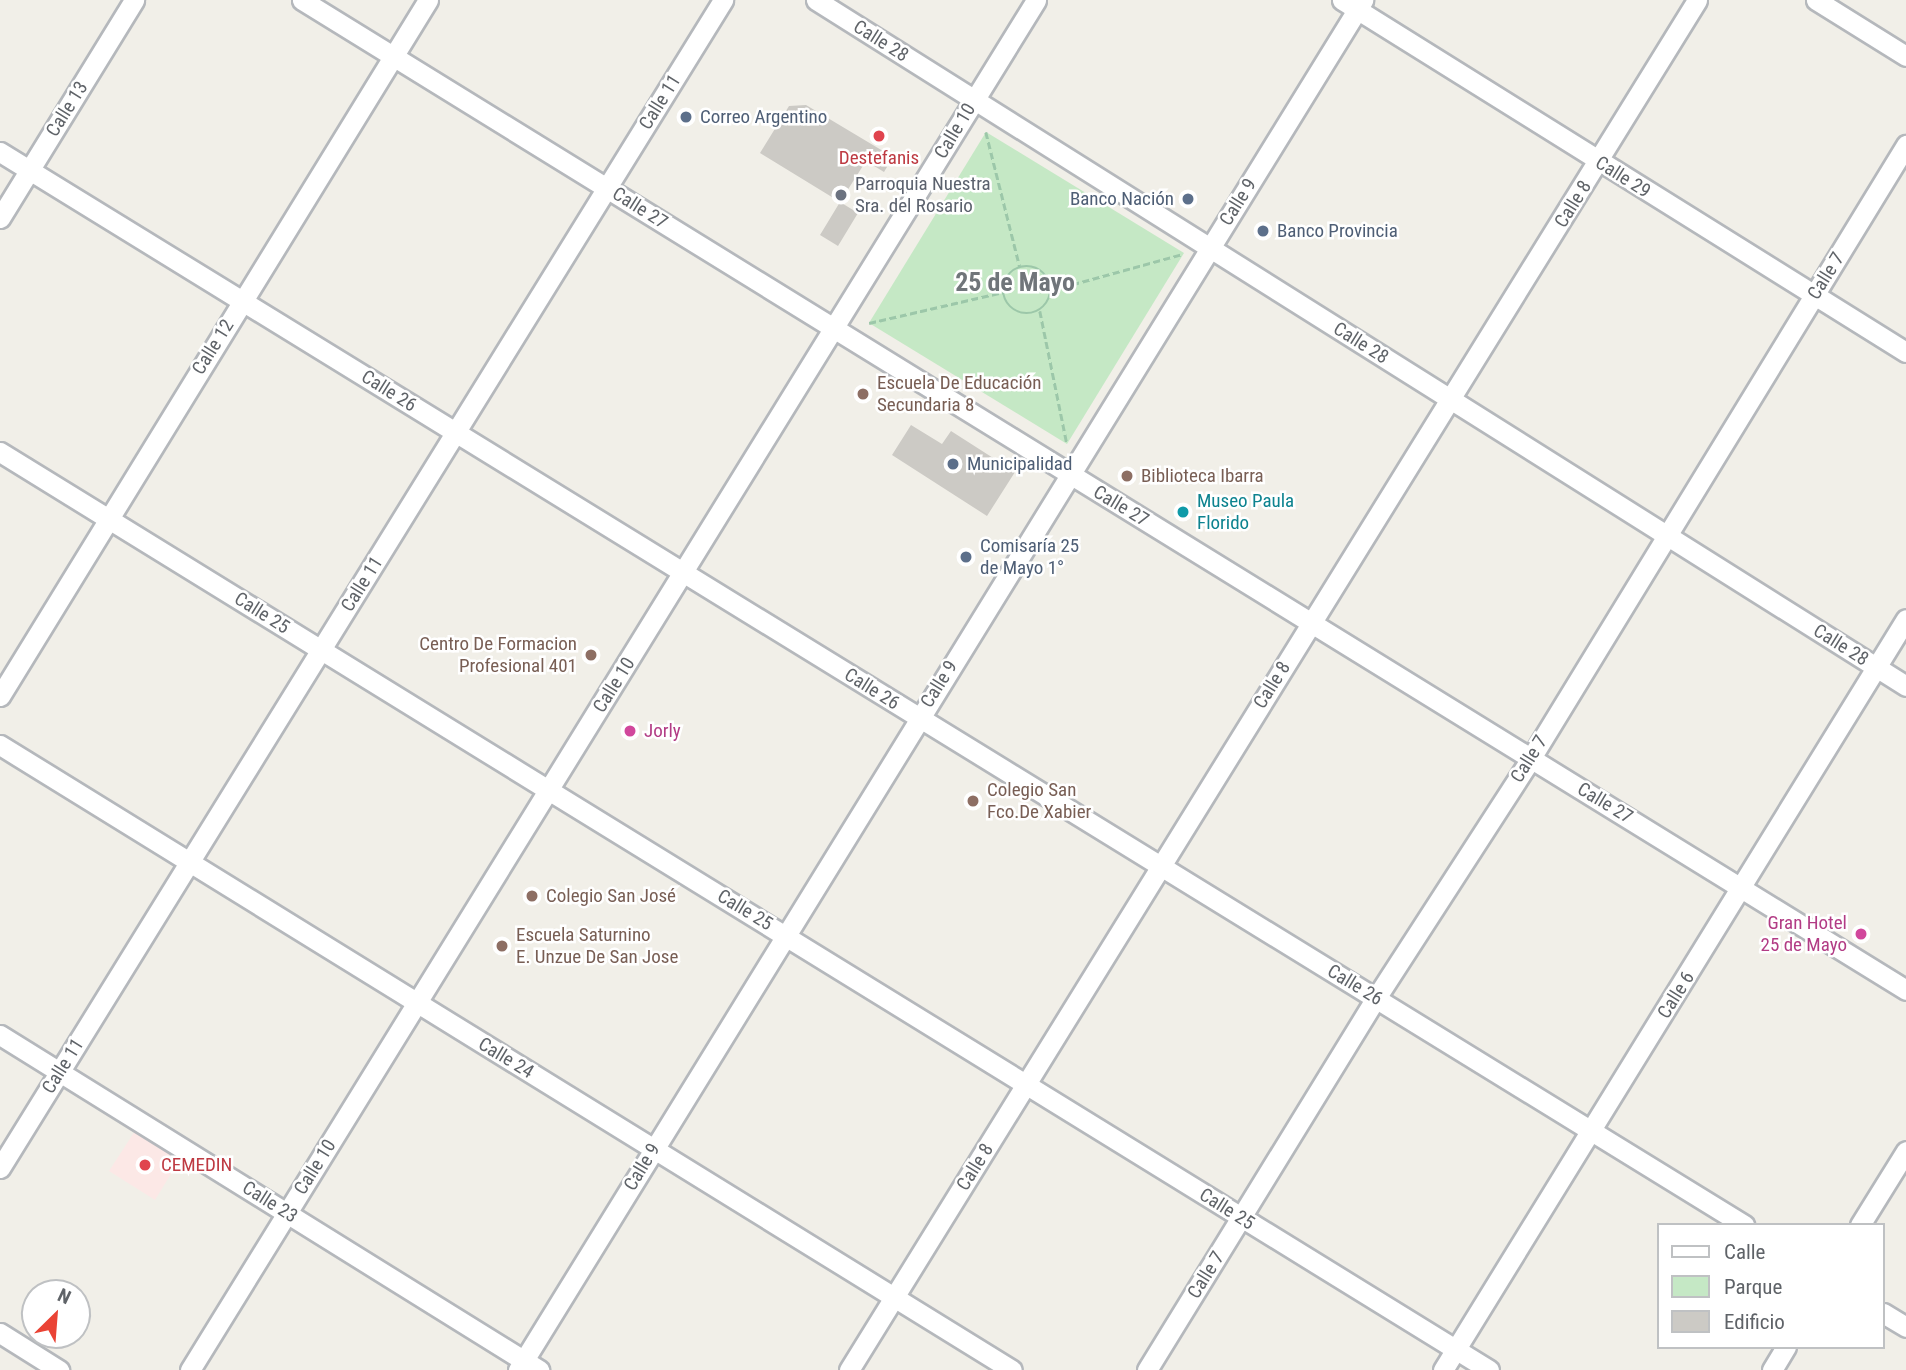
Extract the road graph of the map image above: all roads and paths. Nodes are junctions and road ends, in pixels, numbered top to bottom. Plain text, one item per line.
1 (134, 0) edge
2 (302, 0) edge
3 (428, 0) edge
4 (723, 0) edge
5 (816, 0) edge
6 (1036, 0) edge
7 (1697, 0) edge
8 (1816, 0) edge
9 (1354, 3) edge
10 (1906, 56) edge
11 (393, 57) junction
12 (974, 100) junction
13 (986, 132) dead end
14 (1906, 145) edge
15 (0, 152) edge
16 (1600, 162) junction
17 (29, 170) junction
18 (606, 187) junction
19 (0, 218) edge
20 (1210, 247) junction
21 (1184, 253) dead end
22 (1020, 267) junction
23 (1052, 290) junction
24 (1003, 292) junction
25 (1814, 295) junction
26 (243, 299) junction
27 (1040, 311) junction
28 (869, 323) dead end
29 (835, 328) junction
30 (1906, 352) edge
31 (1450, 400) junction
32 (455, 433) junction
33 (1067, 444) dead end
34 (0, 452) edge
35 (1069, 475) junction
36 (106, 517) junction
37 (1665, 535) junction
38 (684, 572) junction
39 (1906, 619) edge
40 (1312, 620) junction
41 (322, 650) junction
42 (1876, 667) junction
43 (1906, 686) edge
44 (0, 696) edge
45 (918, 718) junction
46 (0, 745) edge
47 (1531, 758) junction
48 (550, 791) junction
49 (189, 863) junction
50 (1161, 866) junction
51 (1743, 886) junction
52 (784, 933) junction
53 (1906, 990) edge
54 (1376, 998) junction
55 (417, 1004) junction
56 (0, 1035) edge
57 (60, 1072) junction
58 (1026, 1084) junction
59 (1593, 1129) junction
60 (654, 1148) junction
61 (1906, 1151) edge
62 (0, 1168) edge
63 (287, 1212) junction
64 (1241, 1218) junction
65 (1741, 1223) edge
66 (1861, 1223) edge
67 (895, 1297) junction
68 (1885, 1314) edge
69 (1906, 1327) edge
70 (0, 1333) edge
71 (1456, 1349) junction
72 (1785, 1349) edge
73 (527, 1367) edge
74 (59, 1370) edge
75 (190, 1370) edge
76 (849, 1370) edge
77 (1012, 1370) edge
78 (1147, 1370) edge
79 (1443, 1370) edge
80 (1489, 1370) edge
81 (1772, 1370) edge

1 - 17 street, Calle 13
2 - 11 street, Calle 27
3 - 11 street, Calle 12
4 - 18 street, Calle 11
5 - 12 street, Calle 28
6 - 12 street, Calle 10
7 - 16 street, Calle 8
8 - 10 street
9 - 16 street, Calle 29
9 - 20 street, Calle 9
11 - 18 street, Calle 27
11 - 26 street, Calle 12
12 - 20 street, Calle 28
12 - 29 street, Calle 10
13 - 22 path
14 - 25 street, Calle 7
15 - 17 street, Calle 26
16 - 25 street, Calle 29
16 - 31 street, Calle 8
17 - 19 street, Calle 13
17 - 26 street, Calle 26
18 - 29 street, Calle 27
18 - 32 street, Calle 11
20 - 31 street, Calle 28
20 - 35 street, Calle 9
21 - 23 path
22 - 23 path
22 - 24 path
23 - 27 path
24 - 27 path
24 - 28 path
25 - 30 street, Calle 29
25 - 37 street, Calle 7
26 - 32 street, Calle 26
26 - 36 street, Calle 12
27 - 33 path
29 - 35 street, Calle 27
29 - 38 street, Calle 10
31 - 37 street, Calle 28
31 - 40 street, Calle 8
32 - 38 street, Calle 26
32 - 41 street, Calle 11
34 - 36 street, Calle 25
35 - 40 street, Calle 27
35 - 45 street, Calle 9
36 - 41 street, Calle 25
36 - 44 street, Calle 12
37 - 42 street, Calle 28
37 - 47 street, Calle 7
38 - 45 street, Calle 26
38 - 48 street, Calle 10
39 - 42 street, Calle 6
40 - 47 street, Calle 27
40 - 50 street, Calle 8
41 - 48 street, Calle 25
41 - 49 street, Calle 11
42 - 43 street, Calle 28
42 - 51 street, Calle 6
45 - 50 street, Calle 26
45 - 52 street, Calle 9
46 - 49 street, Calle 24
47 - 51 street, Calle 27
47 - 54 street, Calle 7
48 - 52 street, Calle 25
48 - 55 street, Calle 10
49 - 55 street, Calle 24
49 - 57 street, Calle 11
50 - 54 street, Calle 26
50 - 58 street, Calle 8
51 - 53 street, Calle 27
51 - 59 street, Calle 6
52 - 58 street, Calle 25
52 - 60 street, Calle 9
54 - 59 street, Calle 26
54 - 64 street, Calle 7
55 - 60 street, Calle 24
55 - 63 street, Calle 10
56 - 57 street, Calle 23
57 - 62 street, Calle 11
57 - 63 street, Calle 23
58 - 64 street, Calle 25
58 - 67 street, Calle 8
59 - 65 street, Calle 26
59 - 71 street, Calle 6
60 - 67 street, Calle 24
60 - 73 street, Calle 9
61 - 66 street
63 - 73 street, Calle 23
63 - 75 street, Calle 10
64 - 71 street, Calle 25
64 - 78 street, Calle 7
67 - 76 street, Calle 8
67 - 77 street, Calle 24
68 - 69 street
70 - 74 street
71 - 79 street, Calle 6
71 - 80 street, Calle 25
72 - 81 street

